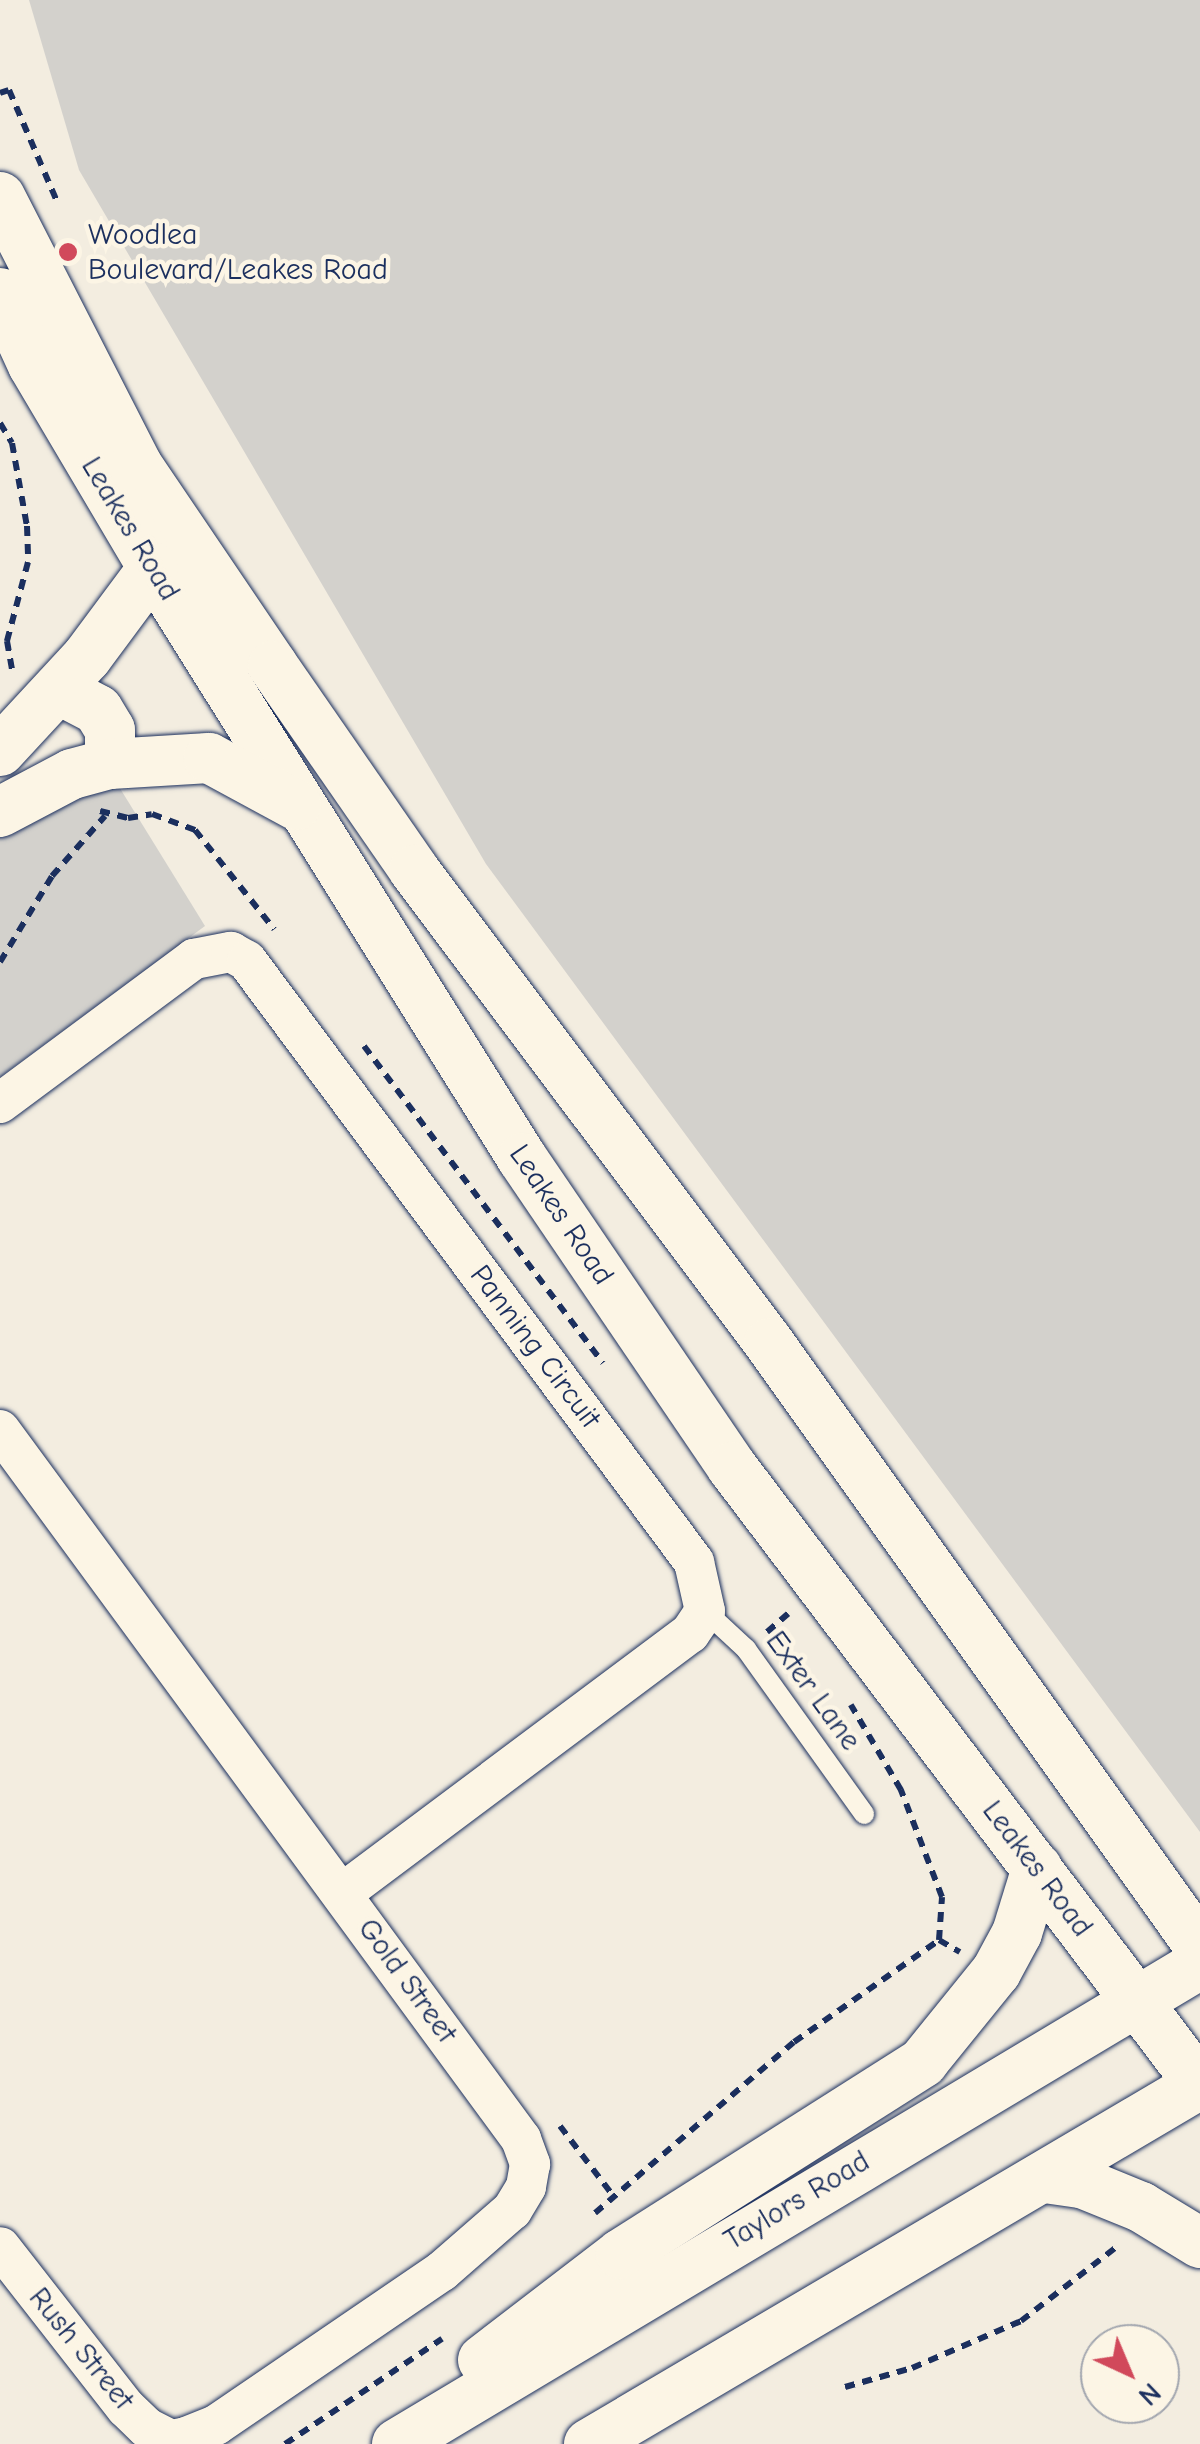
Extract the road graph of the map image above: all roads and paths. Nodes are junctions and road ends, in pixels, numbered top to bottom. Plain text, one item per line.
1 (0, 93) edge
2 (0, 197) edge
3 (62, 213) dead end
4 (0, 293) edge
5 (0, 423) edge
6 (26, 526) dead end
7 (152, 568) junction
8 (58, 689) junction
9 (0, 751) edge
10 (110, 764) junction
11 (300, 808) junction
12 (0, 812) edge
13 (105, 816) dead end
14 (0, 962) edge
15 (0, 1103) edge
16 (0, 1430) edge
17 (705, 1611) junction
18 (864, 1814) dead end
19 (1036, 1868) junction
20 (343, 1892) junction
21 (939, 1940) dead end
22 (1200, 1947) edge
23 (1200, 1964) edge
24 (1134, 1998) junction
25 (1200, 2084) edge
26 (1045, 2178) junction
27 (587, 2220) dead end
28 (1200, 2242) edge
29 (1120, 2244) dead end
30 (0, 2247) edge
31 (458, 2326) dead end
32 (845, 2387) dead end
33 (170, 2442) edge
34 (284, 2444) edge
35 (366, 2444) edge
36 (397, 2444) edge
37 (589, 2444) edge

1 - 3 path
2 - 22 street, Leakes Road
4 - 7 street, Leakes Road
5 - 6 path
7 - 8 street
7 - 11 street, Leakes Road
8 - 9 street
8 - 10 street
10 - 11 street
10 - 12 street
11 - 19 street, Leakes Road
13 - 14 path
15 - 17 street, Panning Circuit
16 - 20 street, Gold Street
17 - 18 lane, Exter Lane
17 - 20 street
19 - 24 street, Leakes Road
19 - 35 street
20 - 33 street, Gold Street
21 - 27 path
23 - 24 street, Taylors Road
24 - 25 street, Leakes Road
24 - 36 street, Taylors Road
25 - 26 street
26 - 28 street
26 - 37 street
29 - 32 path
30 - 33 street, Rush Street
31 - 34 path

